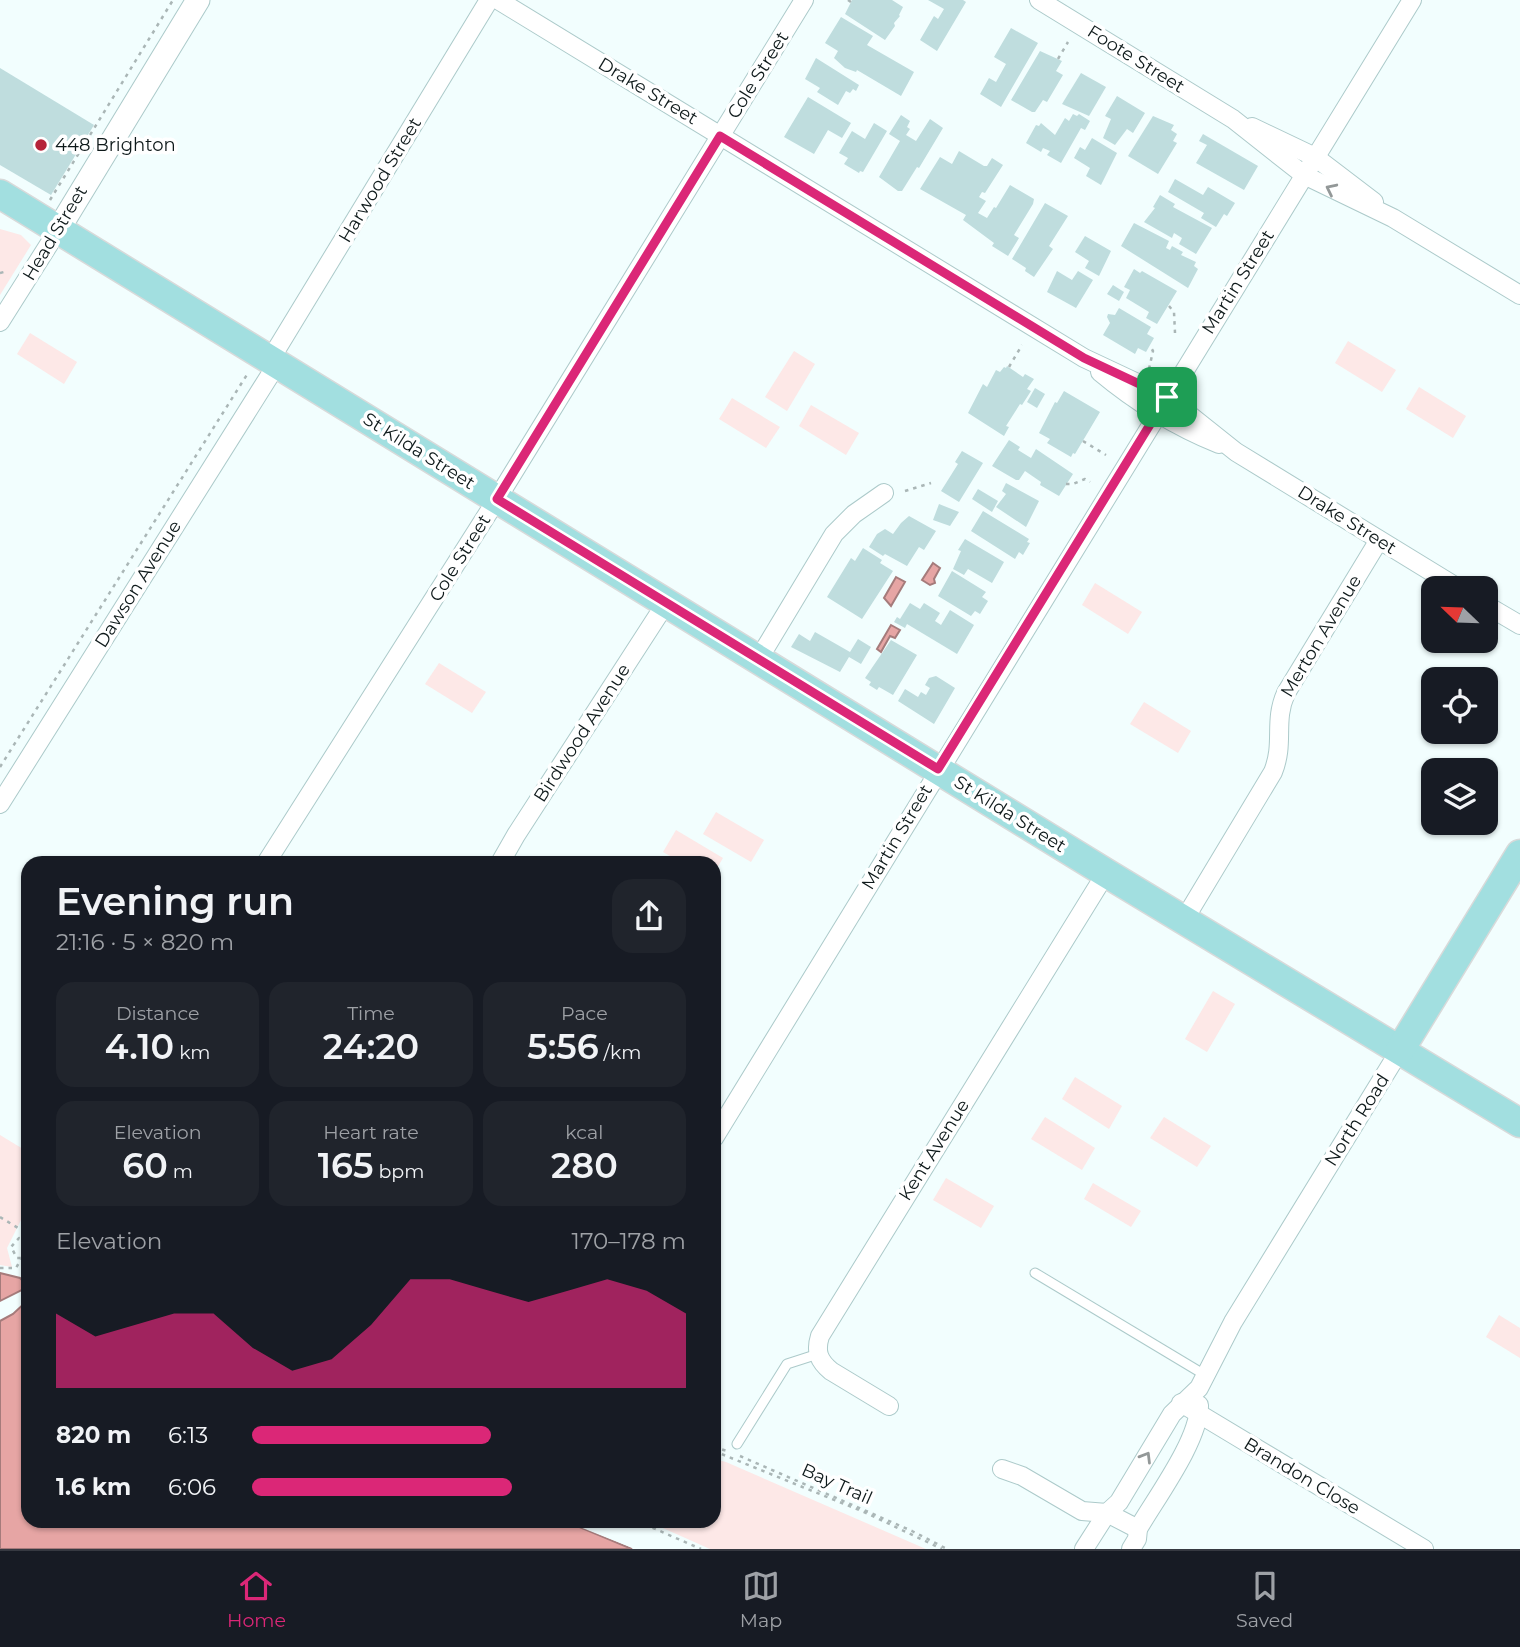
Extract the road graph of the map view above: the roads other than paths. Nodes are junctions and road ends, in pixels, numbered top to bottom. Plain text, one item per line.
1 (198, 0) edge
2 (489, 0) edge
3 (498, 0) edge
4 (804, 0) edge
5 (1039, 0) edge
6 (1412, 0) edge
7 (1233, 119) junction
8 (720, 136) junction
9 (1315, 158) junction
10 (1304, 175) junction
11 (0, 194) edge
12 (1393, 218) junction
13 (58, 230) junction
14 (1520, 295) edge
15 (0, 322) edge
16 (1084, 358) junction
17 (265, 365) junction
18 (1167, 397) junction
19 (1157, 414) junction
20 (1236, 452) junction
21 (884, 494) dead end
22 (497, 499) junction
23 (1379, 540) junction
24 (1438, 576) edge
25 (666, 603) junction
26 (1498, 612) edge
27 (1520, 625) edge
28 (758, 660) junction
29 (938, 769) junction
30 (0, 804) edge
31 (1520, 855) edge
32 (270, 856) edge
33 (504, 856) edge
34 (1106, 873) junction
35 (1184, 920) junction
36 (1400, 1050) junction
37 (1520, 1123) edge
38 (721, 1126) edge
39 (1035, 1273) dead end
40 (818, 1354) junction
41 (1202, 1381) junction
42 (1181, 1403) junction
43 (889, 1406) dead end
44 (1200, 1414) junction
45 (737, 1444) dead end
46 (1002, 1469) dead end
47 (1107, 1513) junction
48 (1138, 1529) junction
49 (1084, 1549) edge
50 (1131, 1549) edge
51 (1424, 1549) edge

1 - 13 street, Head Street
2 - 17 street, Harwood Street
3 - 8 street, Drake Street
4 - 8 street, Cole Street
5 - 7 street, Foote Street
6 - 9 street, Martin Street
7 - 9 street, Foote Street
7 - 10 street, Foote Street
8 - 16 street, Drake Street
8 - 22 street, Cole Street
9 - 10 street, Martin Street
9 - 12 street, Foote Street
12 -> 10 street, Foote Street
10 - 18 street, Martin Street
11 - 13 main road, St Kilda Street
12 - 14 street, Foote Street
13 - 15 street, Head Street
13 - 17 main road, St Kilda Street
16 - 18 street, Drake Street
16 - 19 street, Drake Street
17 - 22 main road, St Kilda Street
17 - 30 street, Dawson Avenue
18 - 19 street, Martin Street
18 - 20 street, Drake Street
19 - 20 street, Drake Street
19 - 29 street, Martin Street
20 - 23 street, Drake Street
21 - 28 street
22 - 25 main road, St Kilda Street
22 - 32 street, Cole Street
23 - 24 street, Drake Street
23 - 35 street, Merton Avenue
25 - 28 main road, St Kilda Street
25 - 33 street, Birdwood Avenue
26 - 27 street
28 - 29 main road, St Kilda Street
29 - 34 main road, St Kilda Street
29 - 38 street, Martin Street
31 - 36 main road, North Road
34 - 35 main road, St Kilda Street
34 - 40 street, Kent Avenue
35 - 36 main road, St Kilda Street
36 - 37 main road, St Kilda Street
36 - 41 street, North Road
39 - 41 lane
40 - 43 street
40 - 45 lane
41 - 42 street, North Road
41 - 44 street
42 - 44 street, Brandon Close
47 -> 42 street, North Road
44 - 48 street
44 - 51 street, Brandon Close
46 - 47 street
47 - 48 street
47 - 49 street, North Road
48 - 50 street

